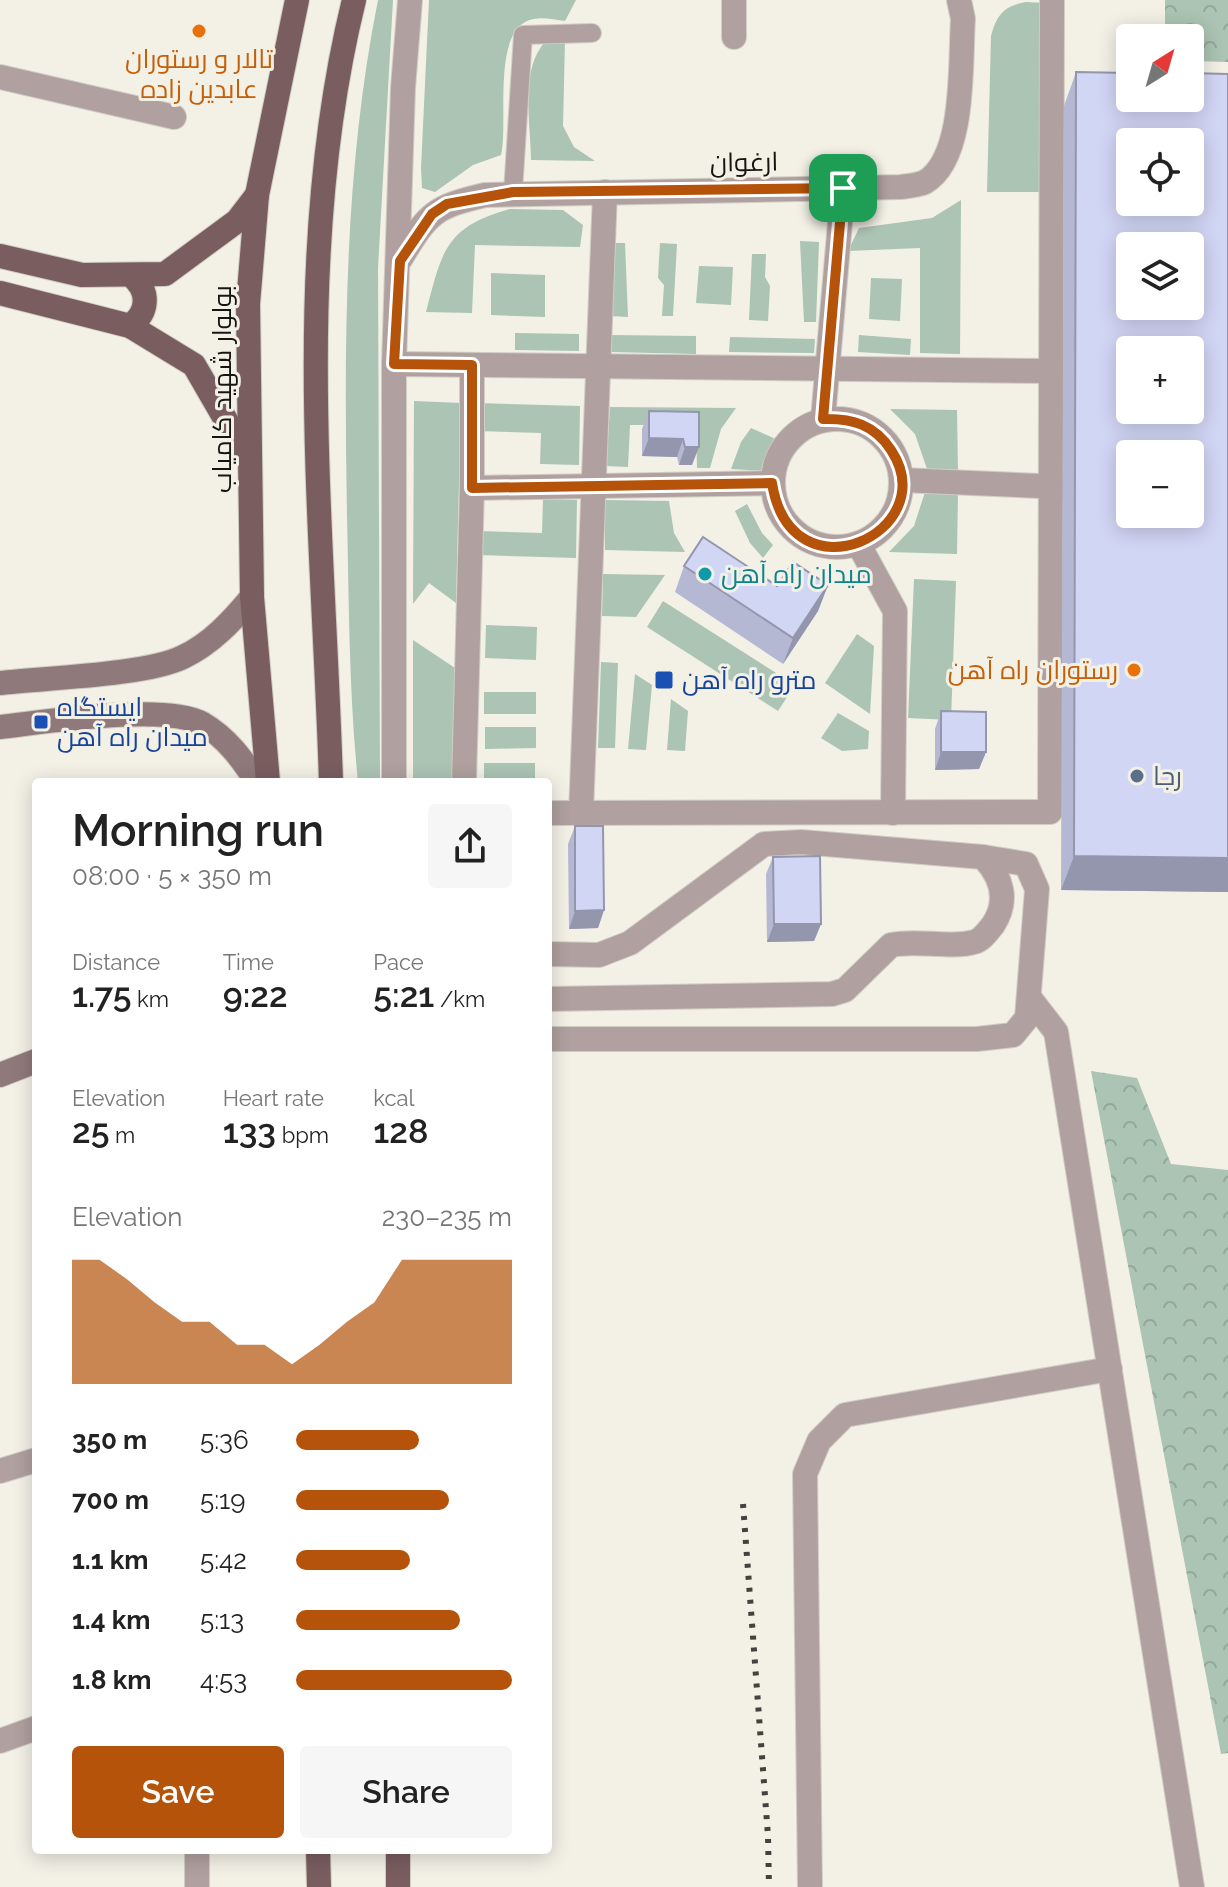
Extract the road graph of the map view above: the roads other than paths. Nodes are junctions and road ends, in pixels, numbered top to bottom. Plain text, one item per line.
1 (297, 0) edge
2 (354, 0) edge
3 (410, 0) edge
4 (734, 0) edge
5 (959, 0) edge
6 (1052, 0) edge
7 (592, 33) dead end
8 (734, 37) dead end
9 (0, 77) edge
10 (174, 117) dead end
11 (843, 188) junction
12 (513, 192) junction
13 (605, 192) junction
14 (257, 195) junction
15 (0, 256) edge
16 (400, 261) junction
17 (131, 275) junction
18 (0, 293) edge
19 (130, 326) junction
20 (394, 364) junction
21 (472, 365) junction
22 (596, 366) junction
23 (828, 369) junction
24 (1051, 371) junction
25 (823, 419) junction
26 (247, 457) junction
27 (902, 480) junction
28 (772, 483) junction
29 (591, 487) junction
30 (1057, 487) junction
31 (472, 488) junction
32 (859, 545) junction
33 (252, 597) junction
34 (0, 683) edge
35 (0, 727) edge
36 (254, 778) edge
37 (268, 778) edge
38 (331, 778) edge
39 (394, 778) edge
40 (464, 778) edge
41 (552, 813) edge
42 (581, 813) junction
43 (893, 813) junction
44 (983, 857) junction
45 (552, 954) edge
46 (1029, 997) junction
47 (552, 999) edge
48 (552, 1039) edge
49 (32, 1063) edge
50 (0, 1075) edge
51 (1110, 1369) junction
52 (32, 1461) edge
53 (0, 1471) edge
54 (32, 1729) edge
55 (0, 1741) edge
56 (197, 1854) edge
57 (318, 1854) edge
58 (398, 1854) edge
59 (197, 1887) edge
60 (319, 1887) edge
61 (398, 1887) edge
62 (810, 1887) edge
63 (1192, 1887) edge

1 - 14 main road, بولوار شهید کامیاب
2 - 38 main road
3 - 16 street
4 - 8 street
5 - 11 street, ارغوان
6 - 24 street
7 - 12 lane
9 - 10 street
11 - 13 street, ارغوان
11 - 23 street
12 - 13 street, ارغوان
12 - 16 street, ارغوان
13 - 22 street
14 - 17 main road
14 - 26 main road, بولوار شهید کامیاب
15 - 17 main road
16 - 20 street
17 - 19 main road
18 - 19 main road
19 - 26 main road
20 - 21 street
20 - 39 street
21 - 22 street
21 - 31 street
22 - 23 street
22 - 29 street
23 - 24 street
23 - 25 street
24 - 30 street
25 - 27 street
25 - 28 street
26 - 33 main road, بولوار شهید کامیاب
27 - 30 street
27 - 32 street
28 - 29 street
28 - 32 street
29 - 31 street
29 - 42 street
30 - 43 street
31 - 40 street
32 - 43 street
33 - 34 main road
33 - 37 main road, بولوار شهید کامیاب
35 - 36 main road
41 - 42 street
42 - 43 street
44 - 45 street
44 - 46 street
44 - 47 street
46 - 48 street
46 - 51 street
49 - 50 main road
51 - 62 street
51 - 63 street
52 - 53 street
54 - 55 street
56 - 59 street
57 - 60 main road
58 - 61 main road

